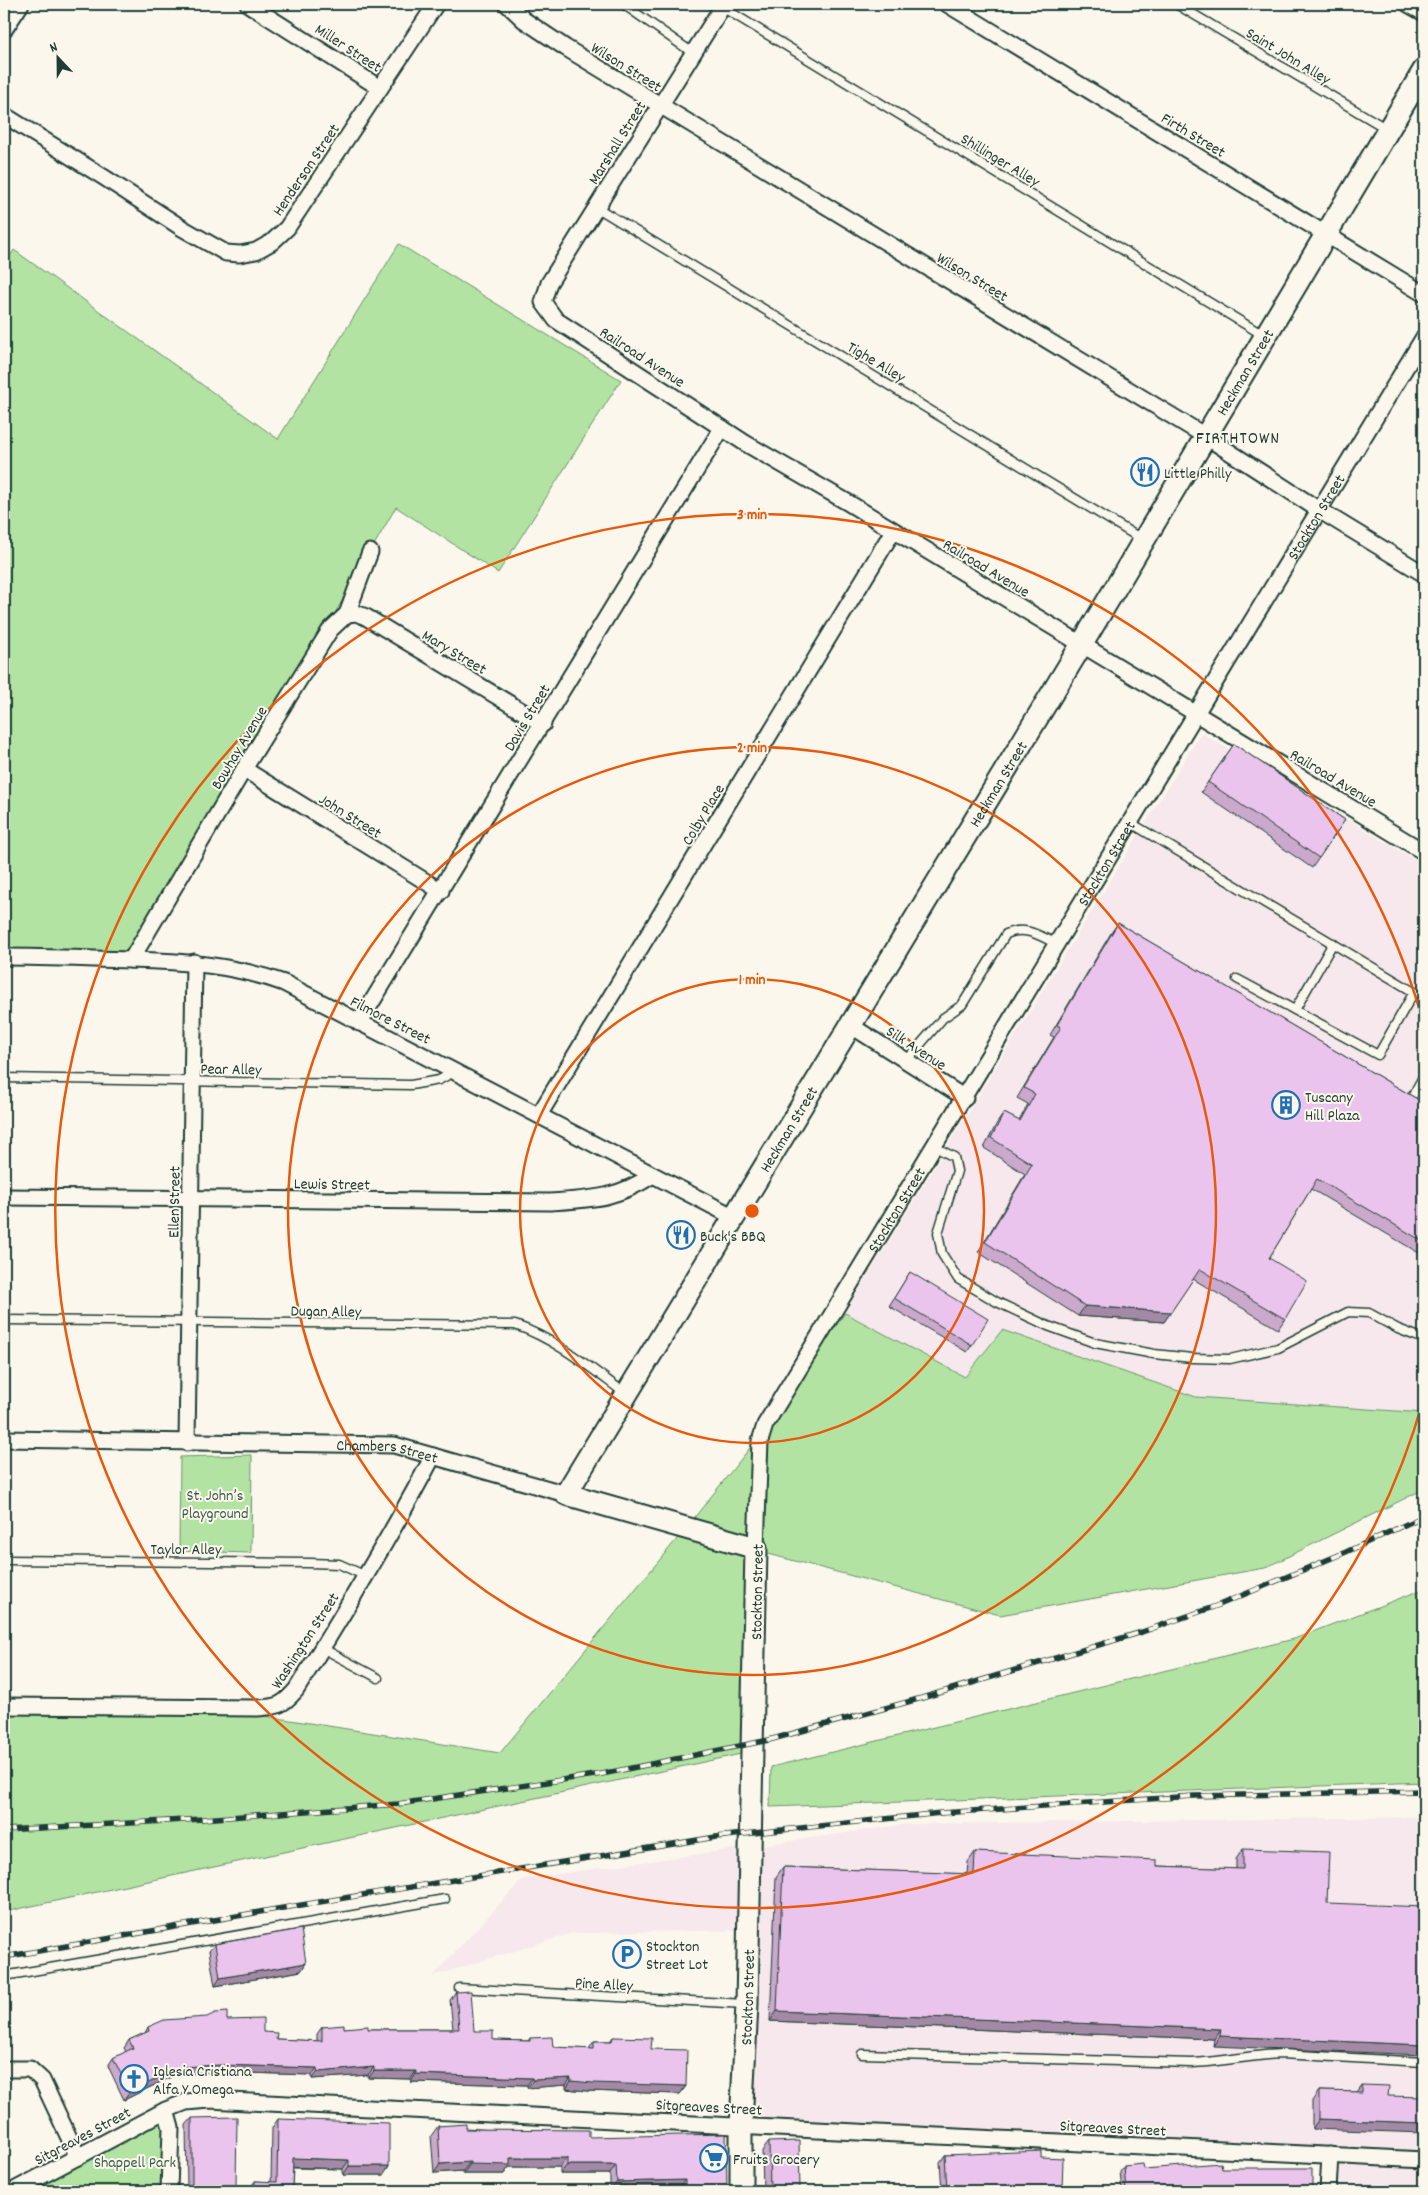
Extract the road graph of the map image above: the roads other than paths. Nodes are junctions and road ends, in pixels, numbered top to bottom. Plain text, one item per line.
1 (20, 4) edge
2 (248, 4) edge
3 (436, 4) edge
4 (507, 4) edge
5 (623, 4) edge
6 (947, 4) edge
7 (1176, 4) edge
8 (1408, 4) edge
9 (723, 5) edge
10 (1424, 13) edge
11 (4, 30) edge
12 (693, 53) junction
13 (1424, 70) edge
14 (380, 88) junction
15 (659, 106) junction
16 (4, 115) edge
17 (1388, 130) junction
18 (596, 206) junction
19 (1326, 234) junction
20 (1424, 294) edge
21 (543, 300) joint
22 (1265, 337) junction
23 (1424, 337) edge
24 (722, 428) junction
25 (1205, 436) junction
26 (1319, 510) junction
27 (893, 530) junction
28 (1144, 540) junction
29 (370, 552) dead end
30 (1424, 574) edge
31 (347, 614) junction
32 (1082, 644) junction
33 (1196, 715) junction
34 (542, 724) junction
35 (244, 769) junction
36 (1131, 823) junction
37 (1424, 852) edge
38 (441, 891) junction
39 (1333, 943) junction
40 (1058, 944) junction
41 (4, 956) edge
42 (131, 960) junction
43 (194, 962) junction
44 (1237, 979) dead end
45 (1414, 992) junction
46 (1424, 998) edge
47 (1295, 1010) junction
48 (359, 1022) junction
49 (850, 1025) junction
50 (906, 1061) junction
51 (456, 1071) junction
52 (1424, 1075) edge
53 (4, 1078) edge
54 (192, 1082) junction
55 (965, 1098) junction
56 (1411, 1099) edge
57 (539, 1115) junction
58 (935, 1147) junction
59 (653, 1175) junction
60 (4, 1197) edge
61 (191, 1199) junction
62 (734, 1217) junction
63 (4, 1320) edge
64 (188, 1320) junction
65 (1424, 1339) edge
66 (627, 1395) junction
67 (4, 1439) edge
68 (187, 1443) junction
69 (433, 1456) junction
70 (566, 1494) junction
71 (756, 1548) junction
72 (4, 1560) edge
73 (366, 1576) junction
74 (322, 1648) junction
75 (378, 1678) dead end
76 (4, 1706) edge
77 (445, 1899) dead end
78 (4, 1976) edge
79 (459, 1988) dead end
80 (747, 2004) junction
81 (862, 2054) dead end
82 (1424, 2062) edge
83 (4, 2069) edge
84 (166, 2110) junction
85 (741, 2125) junction
86 (1330, 2155) junction
87 (78, 2158) junction
88 (1424, 2160) edge
89 (13, 2191) edge
90 (169, 2191) edge
91 (741, 2191) edge
92 (1328, 2191) edge

1 - 11 street
2 - 14 street, Miller Street
3 - 14 street, Henderson Street
4 - 15 street, Wilson Street
5 - 12 lane
6 - 19 street, Firth Street
7 - 17 lane, Saint John Alley
8 - 10 street
9 - 12 street, Marshall Street
9 - 22 lane, Shillinger Alley
12 - 15 street, Marshall Street
13 - 17 street, Heckman Street
14 - 16 street, Henderson Street
15 - 18 street, Marshall Street
15 - 25 street, Wilson Street
17 - 19 street, Heckman Street
18 - 21 street, Marshall Street
18 - 28 lane, Tighe Alley
19 - 20 street, Firth Street
19 - 22 street, Heckman Street
21 - 24 street, Railroad Avenue
22 - 25 street, Heckman Street
23 - 26 street, Stockton Street
24 - 27 street, Railroad Avenue
24 - 34 street, Davis Street
25 - 26 street, Wilson Street
25 - 28 street, Heckman Street
26 - 30 street, Wilson Street
26 - 33 street, Stockton Street
27 - 32 street, Railroad Avenue
27 - 57 street, Colby Place
28 - 32 street, Heckman Street
29 - 31 street, Bowhay Avenue
31 - 34 street, Mary Street
31 - 35 street, Bowhay Avenue
32 - 33 street, Railroad Avenue
32 - 49 street, Heckman Street
33 - 36 street, Stockton Street
33 - 37 street, Railroad Avenue
34 - 38 street, Davis Street
35 - 38 street, John Street
35 - 42 street, Bowhay Avenue
36 - 39 lane
36 - 40 street, Stockton Street
38 - 48 street, Davis Street
39 - 45 lane
39 - 47 lane
40 - 50 lane
40 - 55 street, Stockton Street
41 - 42 street, Filmore Street
42 - 43 street, Filmore Street
43 - 48 street, Filmore Street
43 - 54 street, Ellen Street
44 - 47 lane
45 - 46 lane
45 - 47 lane
48 - 51 street, Filmore Street
49 - 50 street, Silk Avenue
49 - 62 street, Heckman Street
50 - 55 street, Silk Avenue
51 - 54 lane, Pear Alley
51 - 57 street, Filmore Street
52 - 56 lane
53 - 54 lane, Pear Alley
54 - 61 street, Ellen Street
55 - 58 street, Stockton Street
57 - 59 street, Filmore Street
58 - 65 lane
58 - 71 street, Stockton Street
59 - 61 street, Lewis Street
59 - 62 street, Filmore Street
60 - 61 street, Lewis Street
61 - 64 street, Ellen Street
62 - 66 street, Heckman Street
63 - 64 lane, Dugan Alley
64 - 66 lane, Dugan Alley
64 - 68 street, Ellen Street
66 - 70 street, Heckman Street
67 - 68 street, Chambers Street
68 - 69 street, Chambers Street
69 - 70 street, Chambers Street
69 - 73 street, Washington Street
70 - 71 street, Chambers Street
71 - 80 street, Stockton Street
72 - 73 lane, Taylor Alley
73 - 74 street, Washington Street
74 - 75 lane
74 - 76 street, Washington Street
77 - 78 lane
79 - 80 lane, Pine Alley
80 - 85 street, Stockton Street
81 - 82 lane
83 - 87 street
84 - 85 street, Sitgreaves Street
84 - 87 street, Sitgreaves Street
84 - 90 street
85 - 86 street, Sitgreaves Street
85 - 91 street, Stockton Street
86 - 88 street, Sitgreaves Street
86 - 92 street
87 - 89 street, Sitgreaves Street

